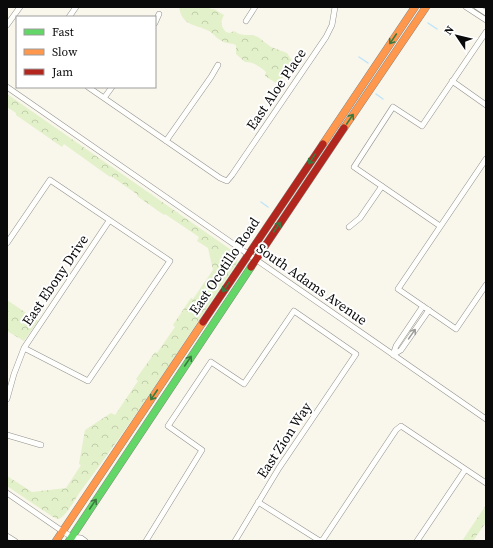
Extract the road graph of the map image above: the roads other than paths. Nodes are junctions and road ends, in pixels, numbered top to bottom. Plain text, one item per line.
1 (20, 7) edge
2 (76, 7) edge
3 (255, 7) edge
4 (335, 7) edge
5 (415, 7) edge
6 (426, 7) edge
7 (466, 7) edge
8 (477, 7) edge
9 (486, 13) edge
10 (159, 14) dead end
11 (70, 16) edge
12 (486, 20) edge
13 (156, 21) edge
14 (246, 21) dead end
15 (7, 25) edge
16 (486, 32) edge
17 (218, 64) dead end
18 (452, 81) junction
19 (7, 88) edge
20 (89, 88) edge
21 (111, 88) edge
22 (104, 98) junction
23 (486, 104) edge
24 (166, 141) junction
25 (486, 159) edge
26 (382, 186) junction
27 (109, 221) junction
28 (440, 226) junction
29 (349, 227) dead end
30 (8, 240) edge
31 (248, 254) junction
32 (256, 259) junction
33 (486, 285) edge
34 (423, 306) junction
35 (429, 310) junction
36 (24, 348) junction
37 (393, 355) junction
38 (7, 399) edge
39 (486, 419) edge
40 (7, 435) edge
41 (41, 445) dead end
42 (465, 470) junction
43 (486, 483) edge
44 (7, 493) edge
45 (258, 502) junction
46 (62, 531) junction
47 (7, 536) edge
48 (71, 540) edge
49 (14, 541) edge
50 (56, 541) edge
51 (85, 541) edge
52 (146, 541) edge
53 (235, 541) edge
54 (321, 541) edge
55 (417, 541) edge

1 - 15 street
2 - 11 street
3 - 14 street
4 - 24 street, East Aloe Place
5 -> 31 main road, East Ocotillo Road
32 -> 6 main road, East Ocotillo Road
7 - 12 street
8 - 9 street
10 - 13 street
16 - 18 street
17 - 24 street
18 - 23 street
18 - 26 street
19 - 31 street, South Adams Avenue
20 - 22 street
21 - 22 street
22 - 24 street
25 - 28 street
26 - 28 street
26 - 29 street
27 - 30 street
27 - 36 street, East Ebony Drive
27 - 36 street
28 - 34 street
31 - 32 street, South Adams Avenue
31 -> 46 main road, East Ocotillo Road
32 - 37 street, South Adams Avenue
48 -> 32 main road, East Ocotillo Road
33 - 35 street
34 - 35 street
34 - 37 street
37 -> 35 street
36 - 38 street, East Ebony Drive
37 - 39 street, South Adams Avenue
40 - 41 street
42 - 43 street
42 - 54 street
42 - 55 street
44 - 46 street
45 - 52 street, East Zion Way
45 - 53 street, East Zion Way
45 - 54 street
46 - 48 street
46 - 50 main road, East Ocotillo Road
47 - 49 street
48 - 51 street

